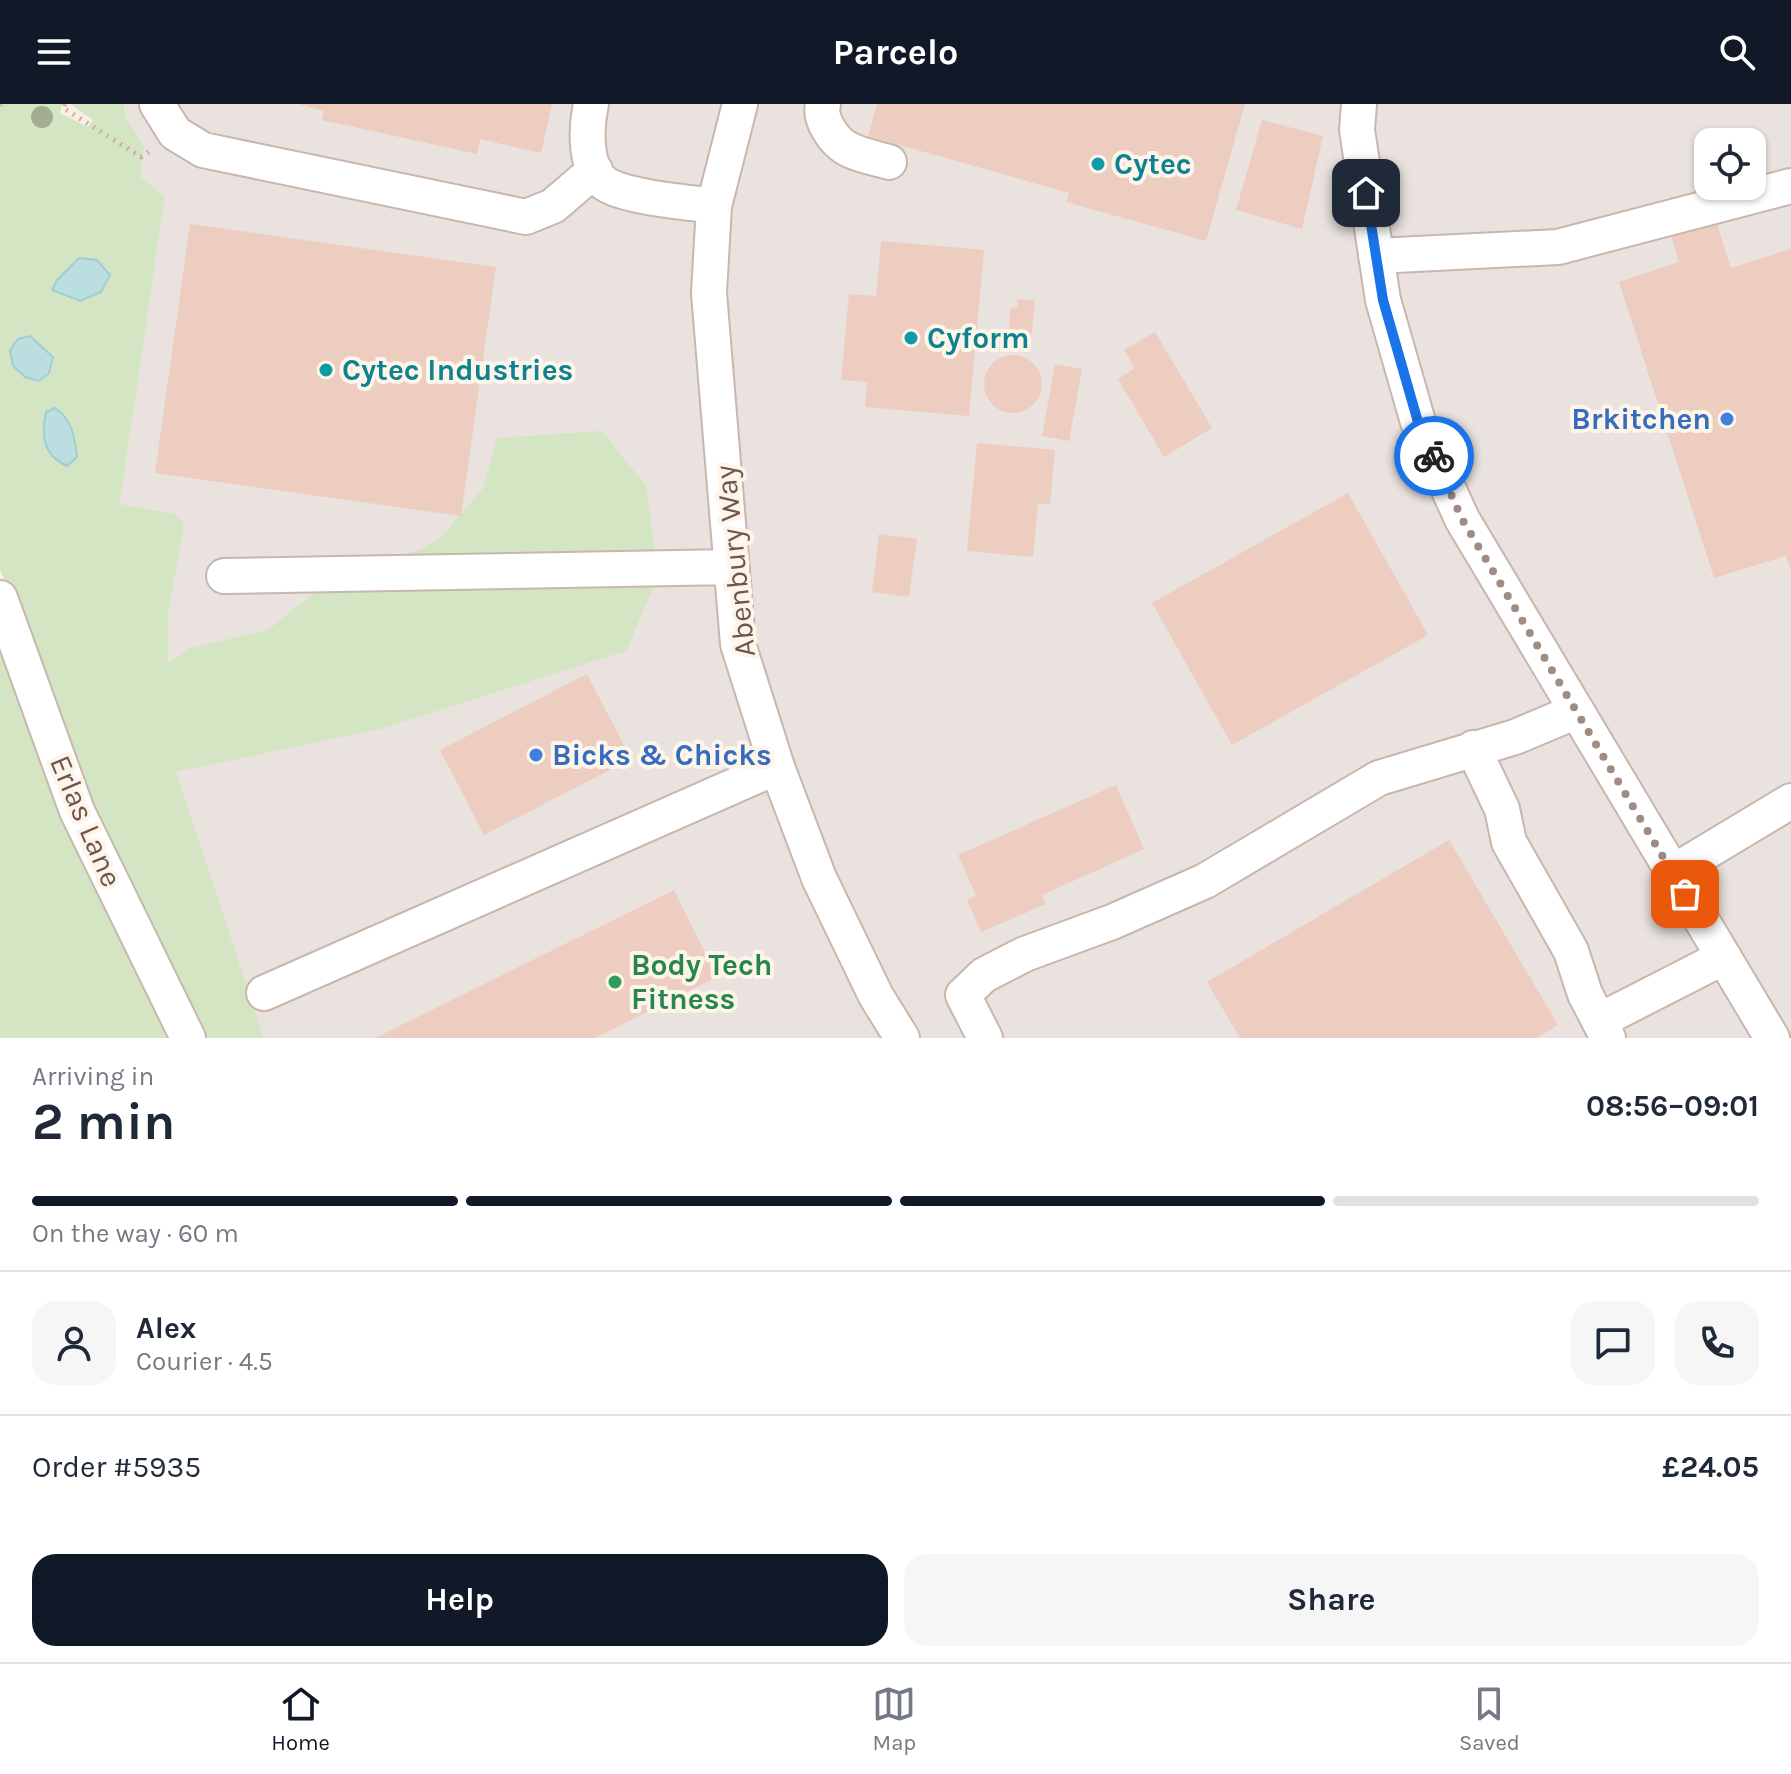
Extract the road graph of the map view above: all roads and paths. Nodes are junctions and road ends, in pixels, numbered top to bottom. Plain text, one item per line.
1 (65, 104) edge
2 (157, 104) edge
3 (591, 104) edge
4 (740, 104) edge
5 (823, 104) edge
6 (1359, 104) edge
7 (175, 133) junction
8 (889, 162) dead end
9 (595, 170) junction
10 (1791, 186) edge
11 (714, 206) junction
12 (1376, 256) junction
13 (732, 567) junction
14 (224, 576) dead end
15 (0, 598) edge
16 (1577, 711) junction
17 (1473, 748) junction
18 (777, 767) junction
19 (1791, 801) edge
20 (1673, 872) junction
21 (1724, 957) junction
22 (264, 993) dead end
23 (1604, 1030) edge
24 (188, 1038) edge
25 (902, 1038) edge
26 (985, 1038) edge
27 (1772, 1038) edge

1 - 7 path
2 - 7 street
3 - 9 street
4 - 11 street, Abenbury Way
5 - 8 street
6 - 12 street
7 - 9 street
9 - 11 street
10 - 12 street
11 - 13 street, Abenbury Way
12 - 16 street
13 - 14 street
13 - 18 street, Abenbury Way
15 - 24 street, Erlas Lane
16 - 17 street
16 - 20 street
17 - 23 street
17 - 26 street
18 - 22 street
18 - 25 street, Abenbury Way
19 - 20 street
20 - 21 street
21 - 23 street
21 - 27 street

